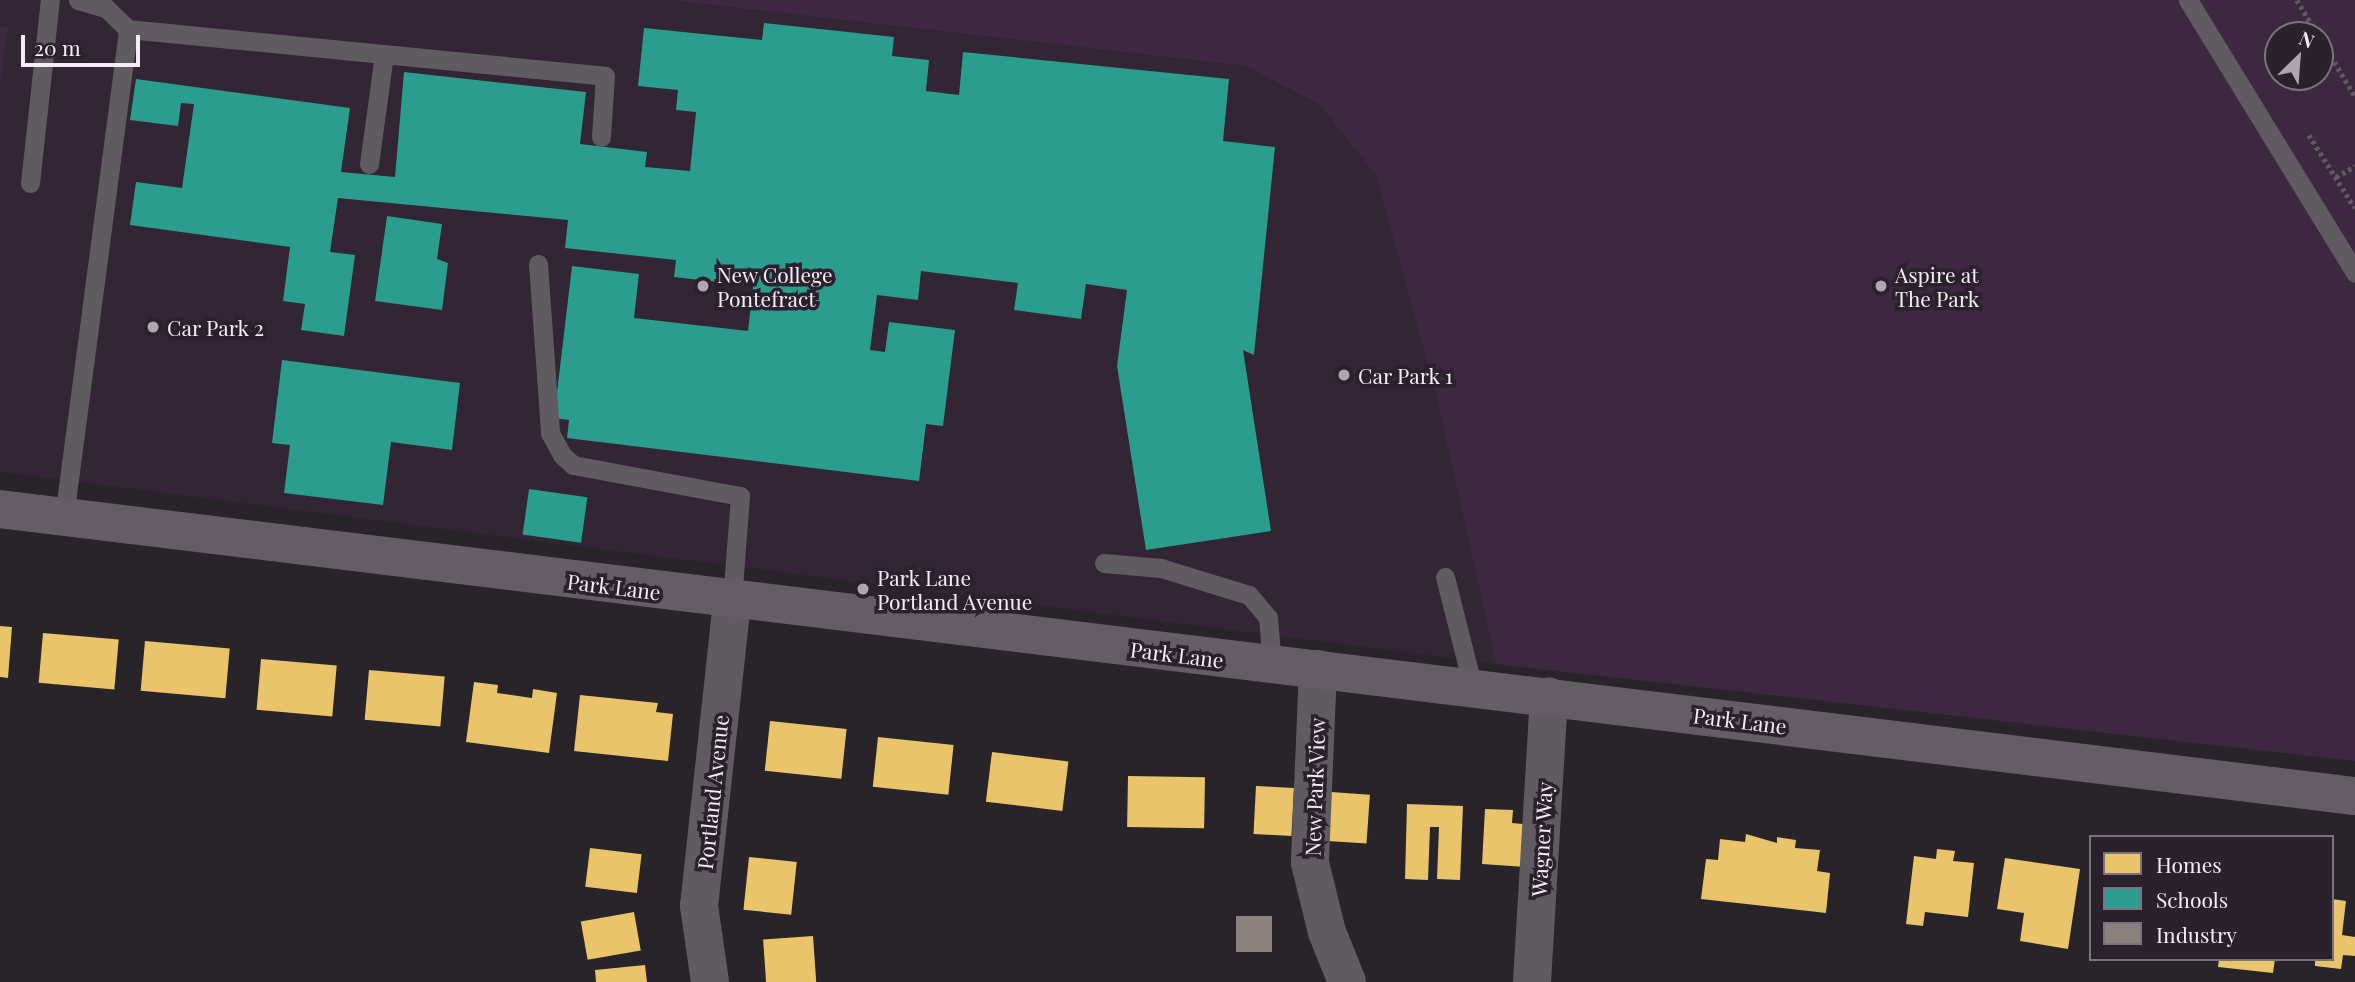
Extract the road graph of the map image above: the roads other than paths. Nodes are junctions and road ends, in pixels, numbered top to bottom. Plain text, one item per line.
1 (50, 0) edge
2 (78, 0) edge
3 (2189, 0) edge
4 (128, 29) junction
5 (384, 54) junction
6 (601, 137) dead end
7 (369, 164) dead end
8 (30, 183) dead end
9 (538, 264) dead end
10 (2355, 273) edge
11 (0, 509) edge
12 (64, 517) junction
13 (1104, 563) dead end
14 (1445, 577) dead end
15 (732, 601) junction
16 (1272, 665) junction
17 (1318, 669) junction
18 (1473, 688) junction
19 (1549, 697) junction
20 (2355, 796) edge
21 (710, 982) edge
22 (1347, 982) edge
23 (1532, 982) edge

1 - 8 lane
2 - 4 lane
3 - 10 lane
4 - 5 lane
4 - 12 lane
5 - 6 lane
5 - 7 lane
9 - 15 lane
11 - 12 main road, Park Lane
12 - 15 main road, Park Lane
13 - 16 lane
14 - 18 lane
15 - 16 main road, Park Lane
15 - 21 street, Portland Avenue
16 - 17 main road, Park Lane
17 - 18 main road, Park Lane
17 - 22 street, New Park View
18 - 19 main road, Park Lane
19 - 20 main road, Park Lane
19 - 23 street, Wagner Way

